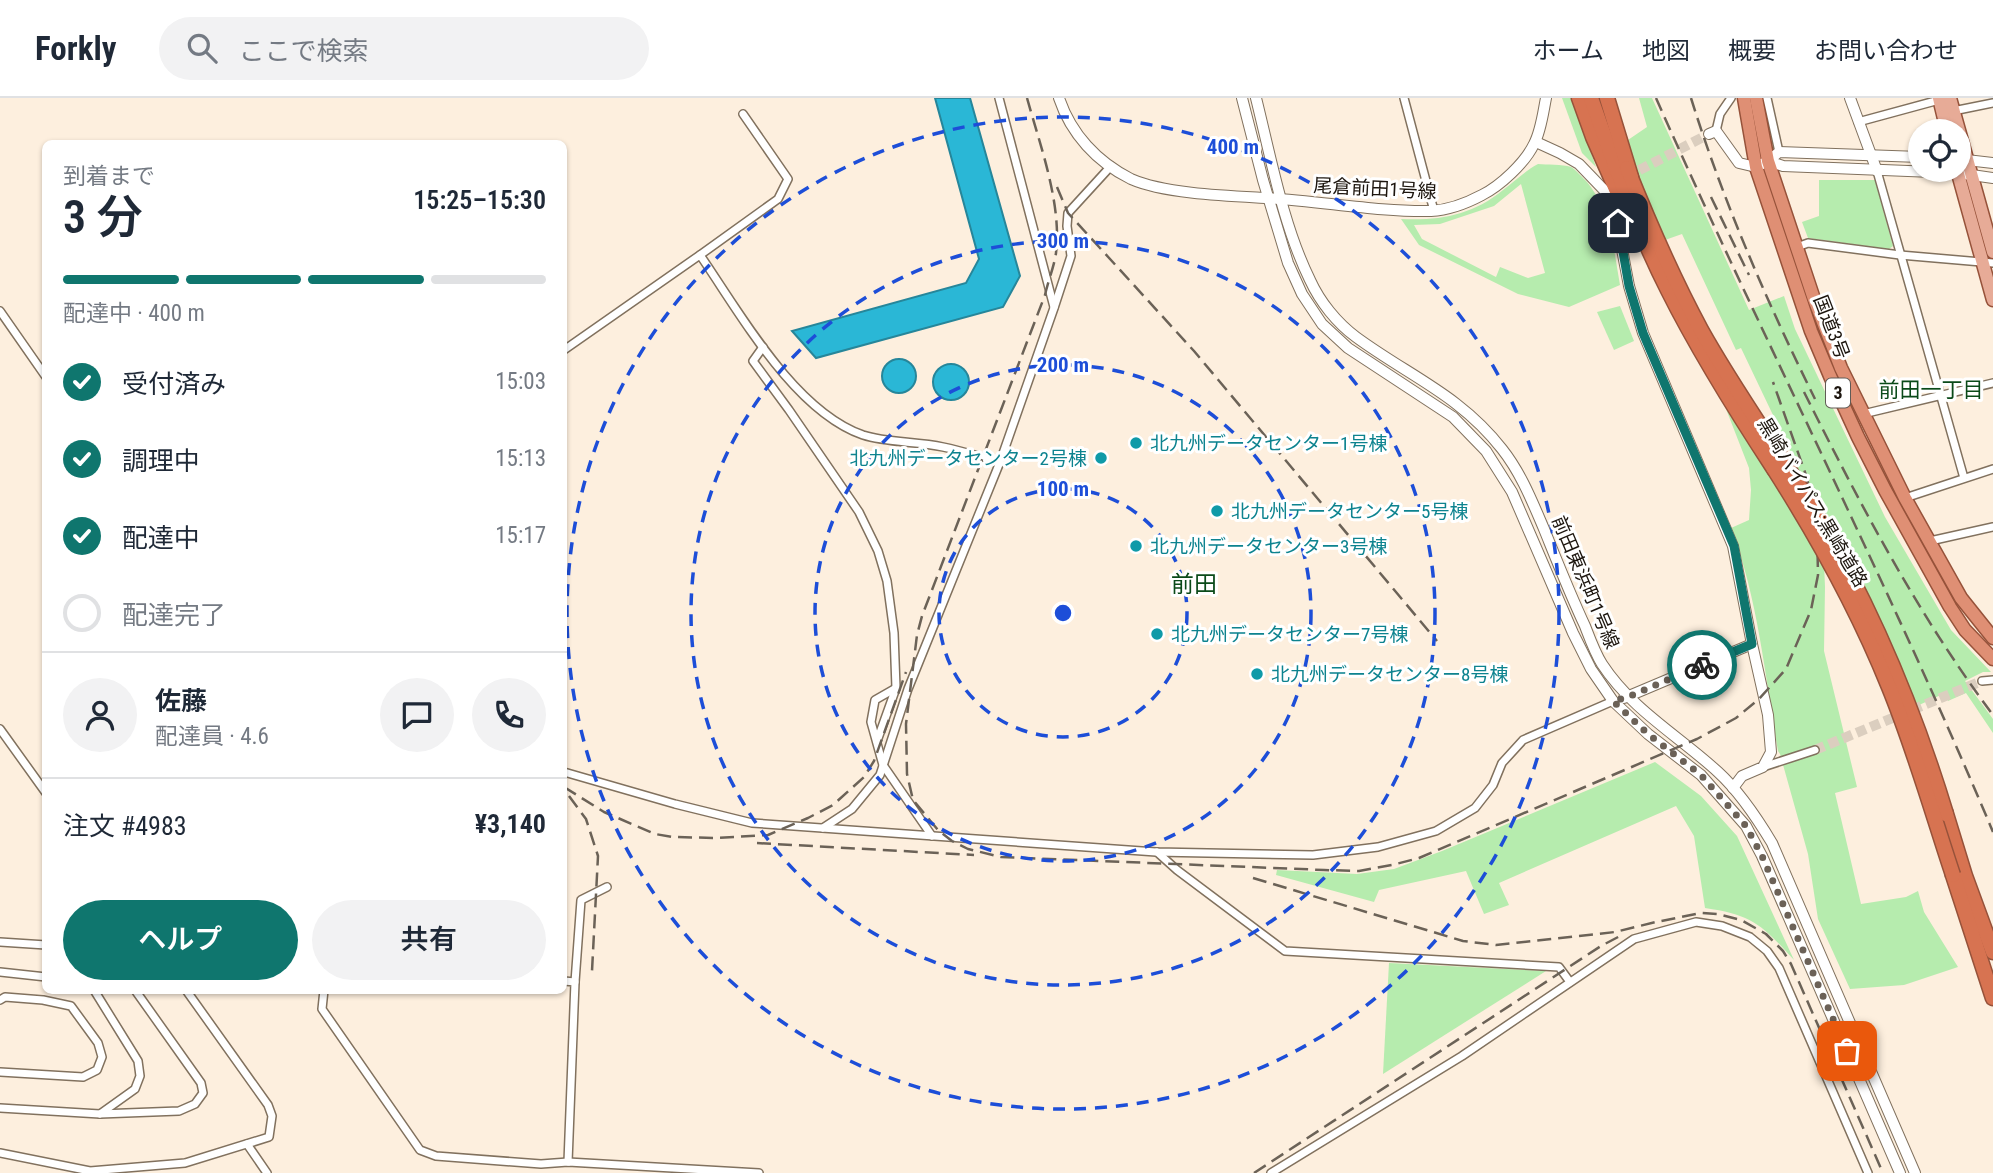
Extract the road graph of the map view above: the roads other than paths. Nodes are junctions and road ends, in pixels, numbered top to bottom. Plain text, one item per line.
1 (999, 98) edge
2 (1059, 98) edge
3 (1242, 98) edge
4 (1256, 98) edge
5 (1404, 98) edge
6 (1546, 98) edge
7 (1579, 98) edge
8 (1591, 98) edge
9 (1601, 98) edge
10 (1607, 98) edge
11 (1731, 98) edge
12 (1744, 98) edge
13 (1756, 98) edge
14 (1768, 98) edge
15 (1850, 98) edge
16 (1945, 102) edge
17 (1993, 103) edge
18 (743, 114) dead end
19 (1950, 119) edge
20 (1858, 122) junction
21 (1712, 133) joint
22 (1535, 142) junction
23 (1871, 154) junction
24 (1908, 156) edge
25 (1768, 160) junction
26 (1971, 160) edge
27 (1993, 163) edge
28 (1111, 166) junction
29 (1877, 171) junction
30 (1908, 171) edge
31 (1971, 175) joint
32 (1993, 178) edge
33 (1961, 182) edge
34 (1633, 183) junction
35 (1268, 198) junction
36 (1282, 200) junction
37 (1434, 211) junction
38 (1797, 247) junction
39 (1993, 252) edge
40 (700, 255) junction
41 (1900, 255) junction
42 (1988, 263) edge
43 (1668, 290) junction
44 (1993, 300) edge
45 (1054, 308) junction
46 (0, 311) edge
47 (763, 347) junction
48 (567, 348) edge
49 (42, 371) edge
50 (1993, 383) edge
51 (1940, 395) junction
52 (1863, 414) junction
53 (1000, 462) junction
54 (1779, 465) junction
55 (1993, 469) edge
56 (1964, 478) junction
57 (1905, 498) junction
58 (1993, 527) edge
59 (1930, 541) junction
60 (1993, 638) edge
61 (1752, 644) junction
62 (1993, 659) edge
63 (1993, 680) edge
64 (1982, 681) tunnel mouth
65 (896, 688) junction
66 (1628, 697) junction
67 (1613, 701) junction
68 (0, 729) edge
69 (0, 741) edge
70 (877, 741) junction
71 (10, 743) junction
72 (1815, 750) tunnel mouth
73 (883, 765) junction
74 (1763, 767) junction
75 (567, 773) edge
76 (42, 787) edge
77 (1733, 788) junction
78 (822, 829) junction
79 (932, 836) junction
80 (1156, 852) junction
81 (1959, 875) junction
82 (607, 887) dead end
83 (1993, 936) edge
84 (0, 942) edge
85 (42, 945) edge
86 (1993, 952) edge
87 (2, 974) edge
88 (1993, 975) edge
89 (42, 976) edge
90 (567, 981) edge
91 (575, 982) junction
92 (1570, 982) junction
93 (96, 994) edge
94 (138, 994) edge
95 (189, 994) edge
96 (324, 994) edge
97 (1993, 998) edge
98 (0, 1000) edge
99 (0, 1072) edge
100 (0, 1108) edge
101 (100, 1114) junction
102 (247, 1144) junction
103 (0, 1153) edge
104 (568, 1162) junction
105 (541, 1164) junction
106 (90, 1172) edge
107 (267, 1173) edge
108 (547, 1173) edge
109 (759, 1173) edge
110 (1271, 1173) edge
111 (1868, 1173) edge
112 (1900, 1173) edge
113 (1915, 1173) edge

1 - 45 street
2 - 28 street, 尾倉前田1号線
3 - 35 street, 前田東浜町1号線
4 - 36 street, 前田東浜町1号線
5 - 37 street
6 - 22 street, 尾倉前田1号線
7 - 43 highway
8 - 43 highway, 黒崎バイパス;黒崎道路
9 - 34 highway, 黒崎バイパス;黒崎道路
10 - 34 highway
11 - 21 street
12 - 25 highway, 国道3号 / 3
13 - 25 highway, 国道3号 / 3
14 - 25 street
15 - 20 street
16 - 17 street
16 - 19 main road
16 - 20 street
18 - 40 street
20 - 23 street
21 - 25 street
22 - 37 street, 尾倉前田1号線
22 - 61 street
23 - 24 street
23 - 25 street
23 - 29 street
25 - 29 street
25 - 38 highway, 国道3号 / 3
25 - 62 highway, 国道3号 / 3
26 - 27 street
28 - 35 street, 尾倉前田1号線
28 - 45 street
29 - 30 street
29 - 41 street
31 - 32 street
31 - 39 main road
33 - 42 main road
34 - 54 highway, 黒崎バイパス;黒崎道路
35 - 36 street, 尾倉前田1号線
35 - 67 street, 前田東浜町1号線
36 - 37 street, 尾倉前田1号線
36 - 66 street, 前田東浜町1号線
38 - 41 street
38 - 52 highway, 国道3号 / 3
40 - 47 street
40 - 48 street
41 - 42 street
41 - 51 street
42 - 44 main road
43 - 54 highway, 黒崎バイパス;黒崎道路
45 - 53 street
46 - 49 street
47 - 53 street
47 - 65 street
50 - 51 street
51 - 52 street
51 - 56 street
52 - 57 highway, 国道3号 / 3
53 - 73 street
54 - 81 highway, 黒崎バイパス;黒崎道路, bridge
55 - 56 street
56 - 57 street
57 - 59 highway, 国道3号 / 3
58 - 59 street
59 - 60 highway, 国道3号 / 3
61 - 66 street
61 - 74 street
63 - 64 street
65 - 70 street
65 - 70 street
66 - 67 street
66 - 77 street, 前田東浜町1号線
67 - 80 street
67 - 112 street, 前田東浜町1号線
68 - 71 street
69 - 71 street
70 - 73 street
71 - 76 street
72 - 74 street
73 - 78 street
73 - 79 street
74 - 77 street
75 - 78 street
77 - 113 street, 前田東浜町1号線
78 - 79 street
79 - 80 street
80 - 92 street
81 - 83 highway
81 - 86 highway, 黒崎バイパス;黒崎道路
81 - 88 highway, 黒崎バイパス;黒崎道路
81 - 97 highway
82 - 91 street
84 - 85 street
87 - 89 street
90 - 91 street
91 - 104 street
92 - 110 street
92 - 111 street
93 - 101 street
94 - 101 street
95 - 102 street
96 - 105 street
98 - 99 street
100 - 101 street
102 - 106 street
102 - 107 street
103 - 106 street
104 - 105 street
104 - 109 street
105 - 108 street

